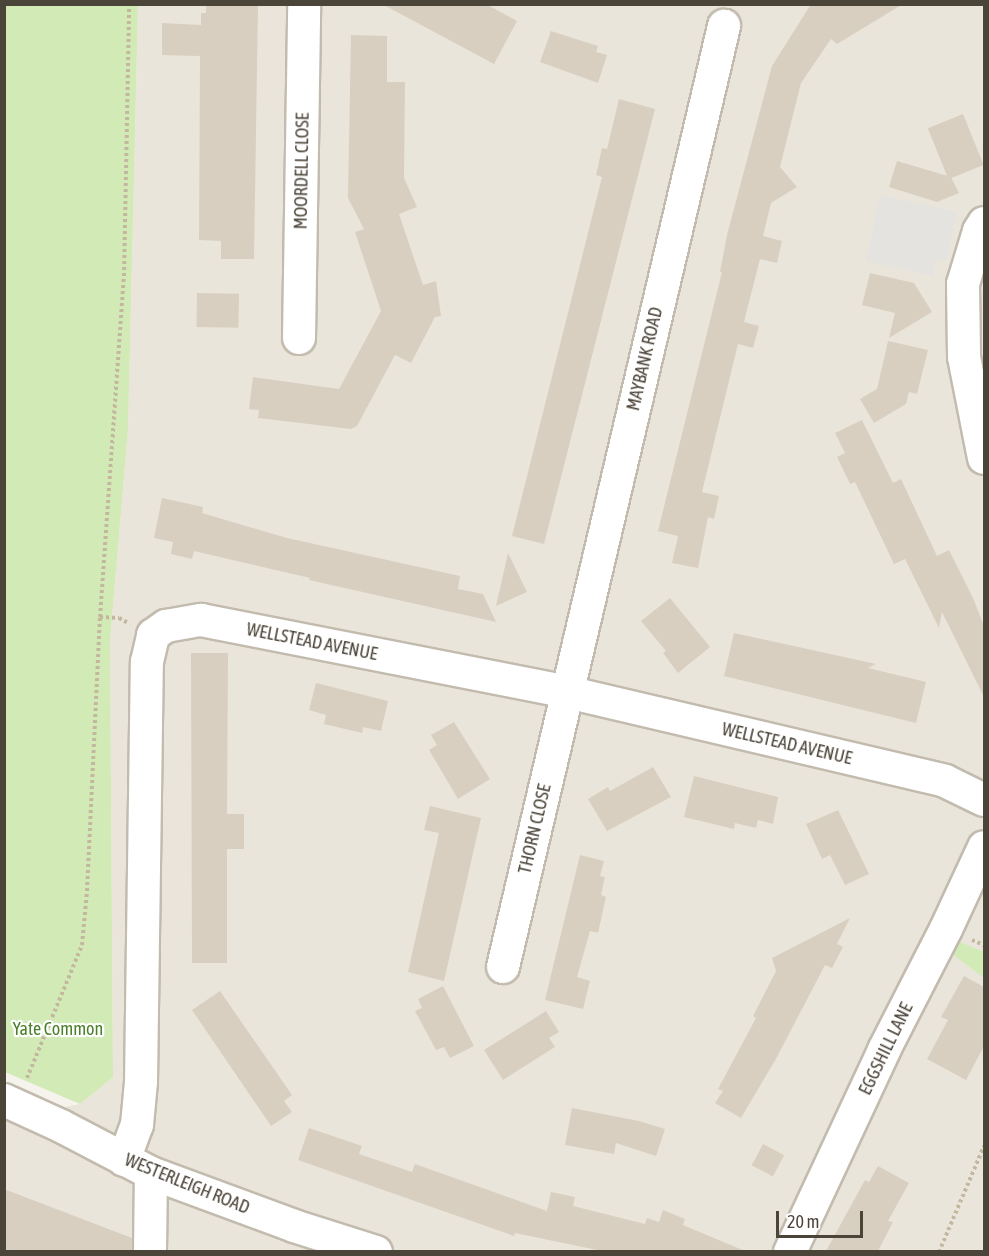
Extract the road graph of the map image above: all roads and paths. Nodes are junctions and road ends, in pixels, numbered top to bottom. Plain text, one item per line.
1 (129, 4) edge
2 (304, 4) edge
3 (723, 26) dead end
4 (984, 224) edge
5 (299, 338) dead end
6 (984, 458) edge
7 (567, 692) junction
8 (984, 800) edge
9 (984, 847) edge
10 (503, 967) dead end
11 (11, 1103) edge
12 (984, 1146) edge
13 (137, 1166) junction
14 (369, 1250) edge
15 (150, 1251) edge
16 (790, 1251) edge
17 (939, 1251) edge

1 - 11 path
2 - 5 street, MOORDELL CLOSE
3 - 7 street, MAYBANK ROAD
4 - 6 street
7 - 8 street, WELLSTEAD AVENUE
7 - 10 street, THORN CLOSE
7 - 13 street, WELLSTEAD AVENUE
9 - 16 street, EGGSHILL LANE
11 - 13 street, WESTERLEIGH ROAD
12 - 17 path
13 - 14 street, WESTERLEIGH ROAD
13 - 15 street, WELLSTEAD AVENUE

